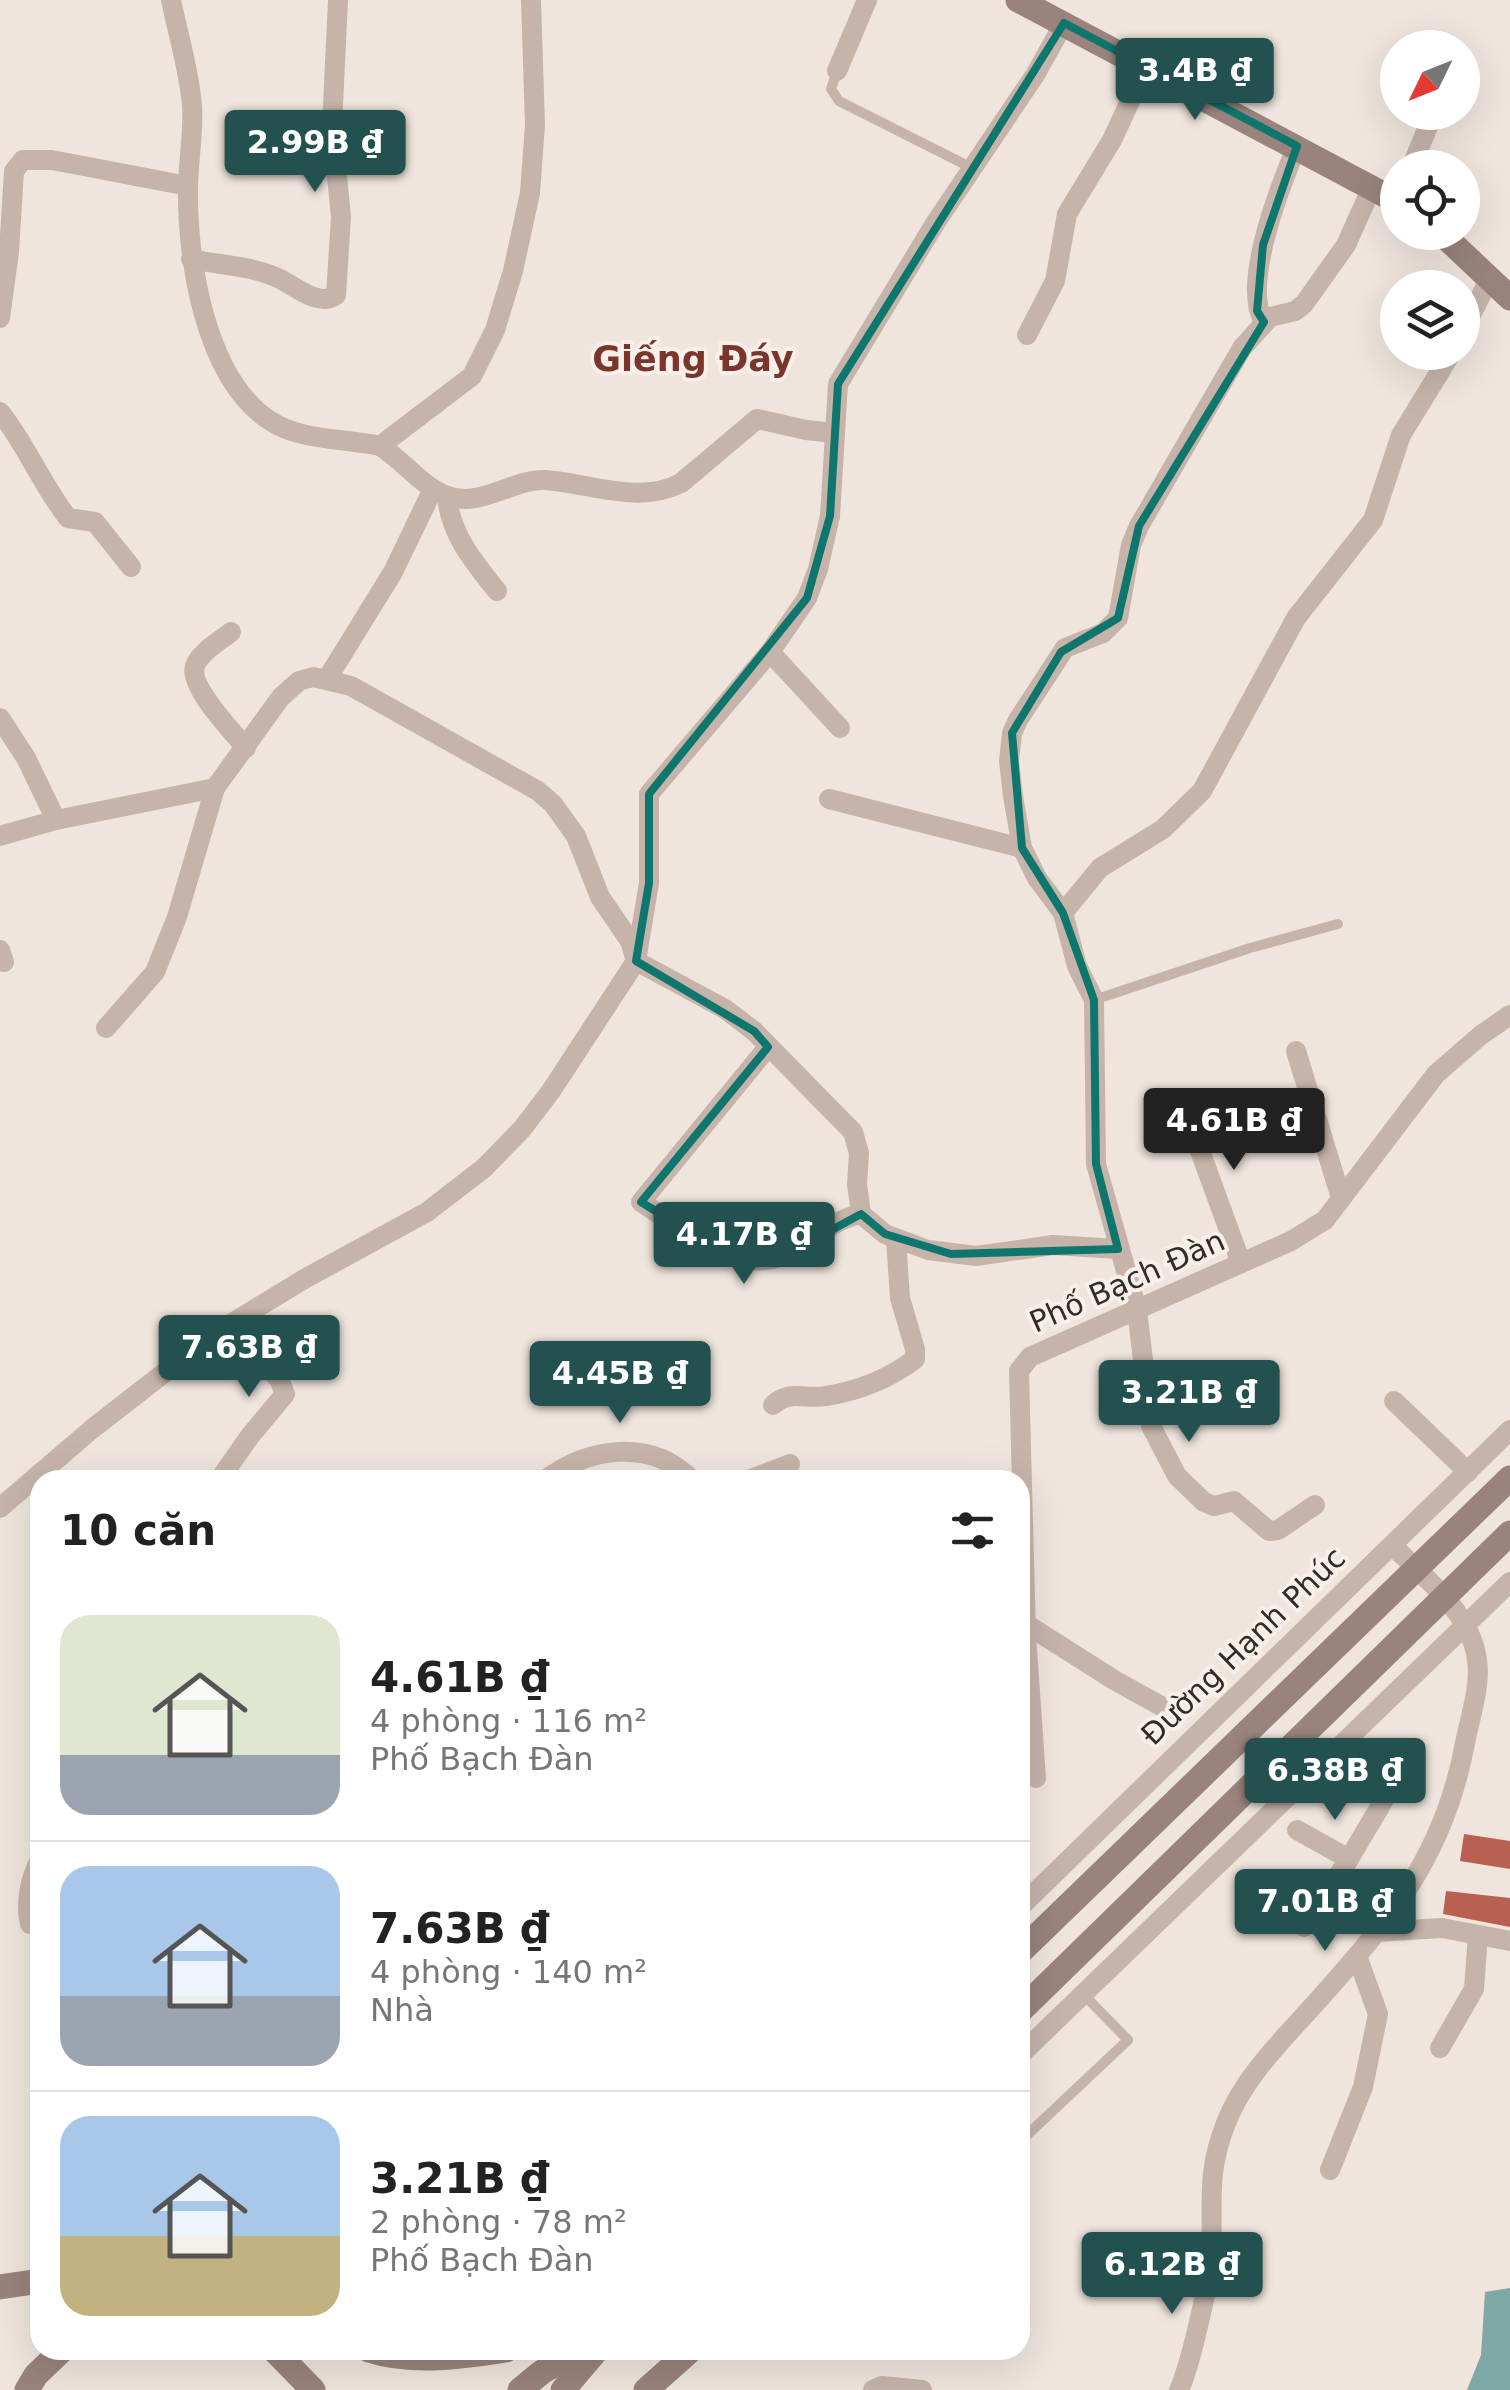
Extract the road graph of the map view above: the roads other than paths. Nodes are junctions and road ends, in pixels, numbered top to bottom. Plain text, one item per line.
1 (171, 0) edge
2 (338, 0) edge
3 (532, 0) edge
4 (867, 0) edge
5 (1018, 0) edge
6 (1064, 23) junction
7 (1146, 66) junction
8 (836, 71) joint
9 (1297, 146) junction
10 (973, 168) junction
11 (188, 186) junction
12 (1372, 187) junction
13 (1380, 192) edge
14 (1460, 250) edge
15 (191, 260) junction
16 (1490, 278) junction
17 (1480, 297) edge
18 (1510, 298) edge
19 (0, 318) edge
20 (1264, 322) junction
21 (1026, 335) dead end
22 (1441, 370) edge
23 (0, 412) edge
24 (834, 433) junction
25 (380, 446) junction
26 (440, 492) junction
27 (131, 566) dead end
28 (497, 591) dead end
29 (231, 632) dead end
30 (770, 652) junction
31 (327, 679) junction
32 (0, 718) edge
33 (840, 728) dead end
34 (246, 748) junction
35 (215, 788) junction
36 (830, 799) dead end
37 (56, 820) junction
38 (0, 836) edge
39 (1022, 848) junction
40 (1063, 913) junction
41 (1338, 924) dead end
42 (636, 961) junction
43 (1094, 1000) junction
44 (1510, 1015) edge
45 (106, 1028) dead end
46 (768, 1048) junction
47 (1296, 1051) dead end
48 (1181, 1099) dead end
49 (1341, 1198) junction
50 (860, 1214) junction
51 (896, 1238) junction
52 (1118, 1249) junction
53 (1241, 1264) junction
54 (1137, 1310) junction
55 (224, 1327) junction
56 (1394, 1401) dead end
57 (774, 1406) dead end
58 (1510, 1430) edge
59 (790, 1464) dead end
60 (44, 1470) edge
61 (226, 1470) edge
62 (560, 1470) edge
63 (679, 1470) edge
64 (774, 1470) edge
65 (1020, 1470) edge
66 (1468, 1472) junction
67 (1510, 1478) edge
68 (30, 1482) edge
69 (1314, 1505) dead end
70 (0, 1508) edge
71 (1510, 1532) edge
72 (1393, 1546) junction
73 (1416, 1569) junction
74 (1510, 1582) edge
75 (1443, 1598) junction
76 (1464, 1625) junction
77 (1030, 1641) edge
78 (1030, 1708) edge
79 (1170, 1711) dead end
80 (1036, 1778) dead end
81 (1390, 1788) dead end
82 (1297, 1830) dead end
83 (1349, 1859) junction
84 (30, 1889) edge
85 (1030, 1898) edge
86 (30, 1924) dead end
87 (1304, 1927) dead end
88 (1376, 1932) junction
89 (1478, 1935) junction
90 (1510, 1941) edge
91 (1030, 1942) edge
92 (1356, 1956) junction
93 (1083, 1994) junction
94 (1030, 2001) edge
95 (1030, 2045) edge
96 (1440, 2048) dead end
97 (1030, 2132) edge
98 (1330, 2170) dead end
99 (30, 2283) edge
100 (0, 2288) edge
101 (52, 2360) edge
102 (284, 2360) edge
103 (563, 2360) edge
104 (588, 2360) edge
105 (680, 2360) edge
106 (651, 2388) edge
107 (27, 2390) edge
108 (313, 2390) edge
109 (520, 2390) edge
110 (563, 2390) edge
111 (873, 2390) edge
112 (922, 2390) edge
113 (1180, 2390) edge

1 - 11 street
2 - 15 street
3 - 25 street
4 - 8 street
5 - 6 main road
6 - 7 main road
6 - 10 street
7 - 9 main road
7 - 21 street
8 - 10 lane
9 - 12 main road
9 - 20 street
10 - 24 street
11 - 15 street
11 - 19 street
12 - 13 main road
12 - 20 street
14 - 16 main road
15 - 25 street
16 - 17 street
16 - 18 main road
20 - 39 street
22 - 40 street
23 - 27 street
24 - 26 street
24 - 30 street
25 - 26 street
26 - 28 street
26 - 31 street
29 - 34 street
30 - 33 street
30 - 42 street
31 - 34 street
31 - 42 street
32 - 37 street
34 - 35 street
35 - 37 street
35 - 45 street
36 - 39 street
37 - 38 street
39 - 40 street
40 - 43 street
41 - 43 lane
42 - 46 street
42 - 55 street
43 - 52 street
44 - 49 street, Phố Bạch Đàn
46 - 50 street
46 - 50 street
47 - 49 street
48 - 53 street
49 - 53 street, Phố Bạch Đàn
50 - 51 street
51 - 52 street
51 - 57 street
52 - 54 street
53 - 54 street, Phố Bạch Đàn
54 - 65 street, Phố Bạch Đàn
54 - 69 street
55 - 60 street
55 - 61 street
56 - 66 street
58 - 66 street, Đường Hạnh Phúc
59 - 64 street
62 - 63 street
66 - 72 street, Đường Hạnh Phúc
67 - 73 main road
68 - 70 street
71 - 75 main road
72 - 73 street
72 - 85 street, Đường Hạnh Phúc
73 - 75 street
73 - 91 main road
74 - 76 street
75 - 76 street
75 - 94 main road
76 - 88 street
76 - 93 street
77 - 79 street
78 - 80 street, Phố Bạch Đàn
81 - 83 street
82 - 83 street
83 - 87 street
84 - 86 street
88 - 89 street
88 - 92 street
89 - 90 street
89 - 96 street
92 - 98 street
92 - 113 street
93 - 95 street
93 - 97 lane
99 - 100 main road
101 - 107 main road
102 - 108 main road
103 - 109 main road
104 - 110 main road
105 - 106 main road
111 - 112 street

